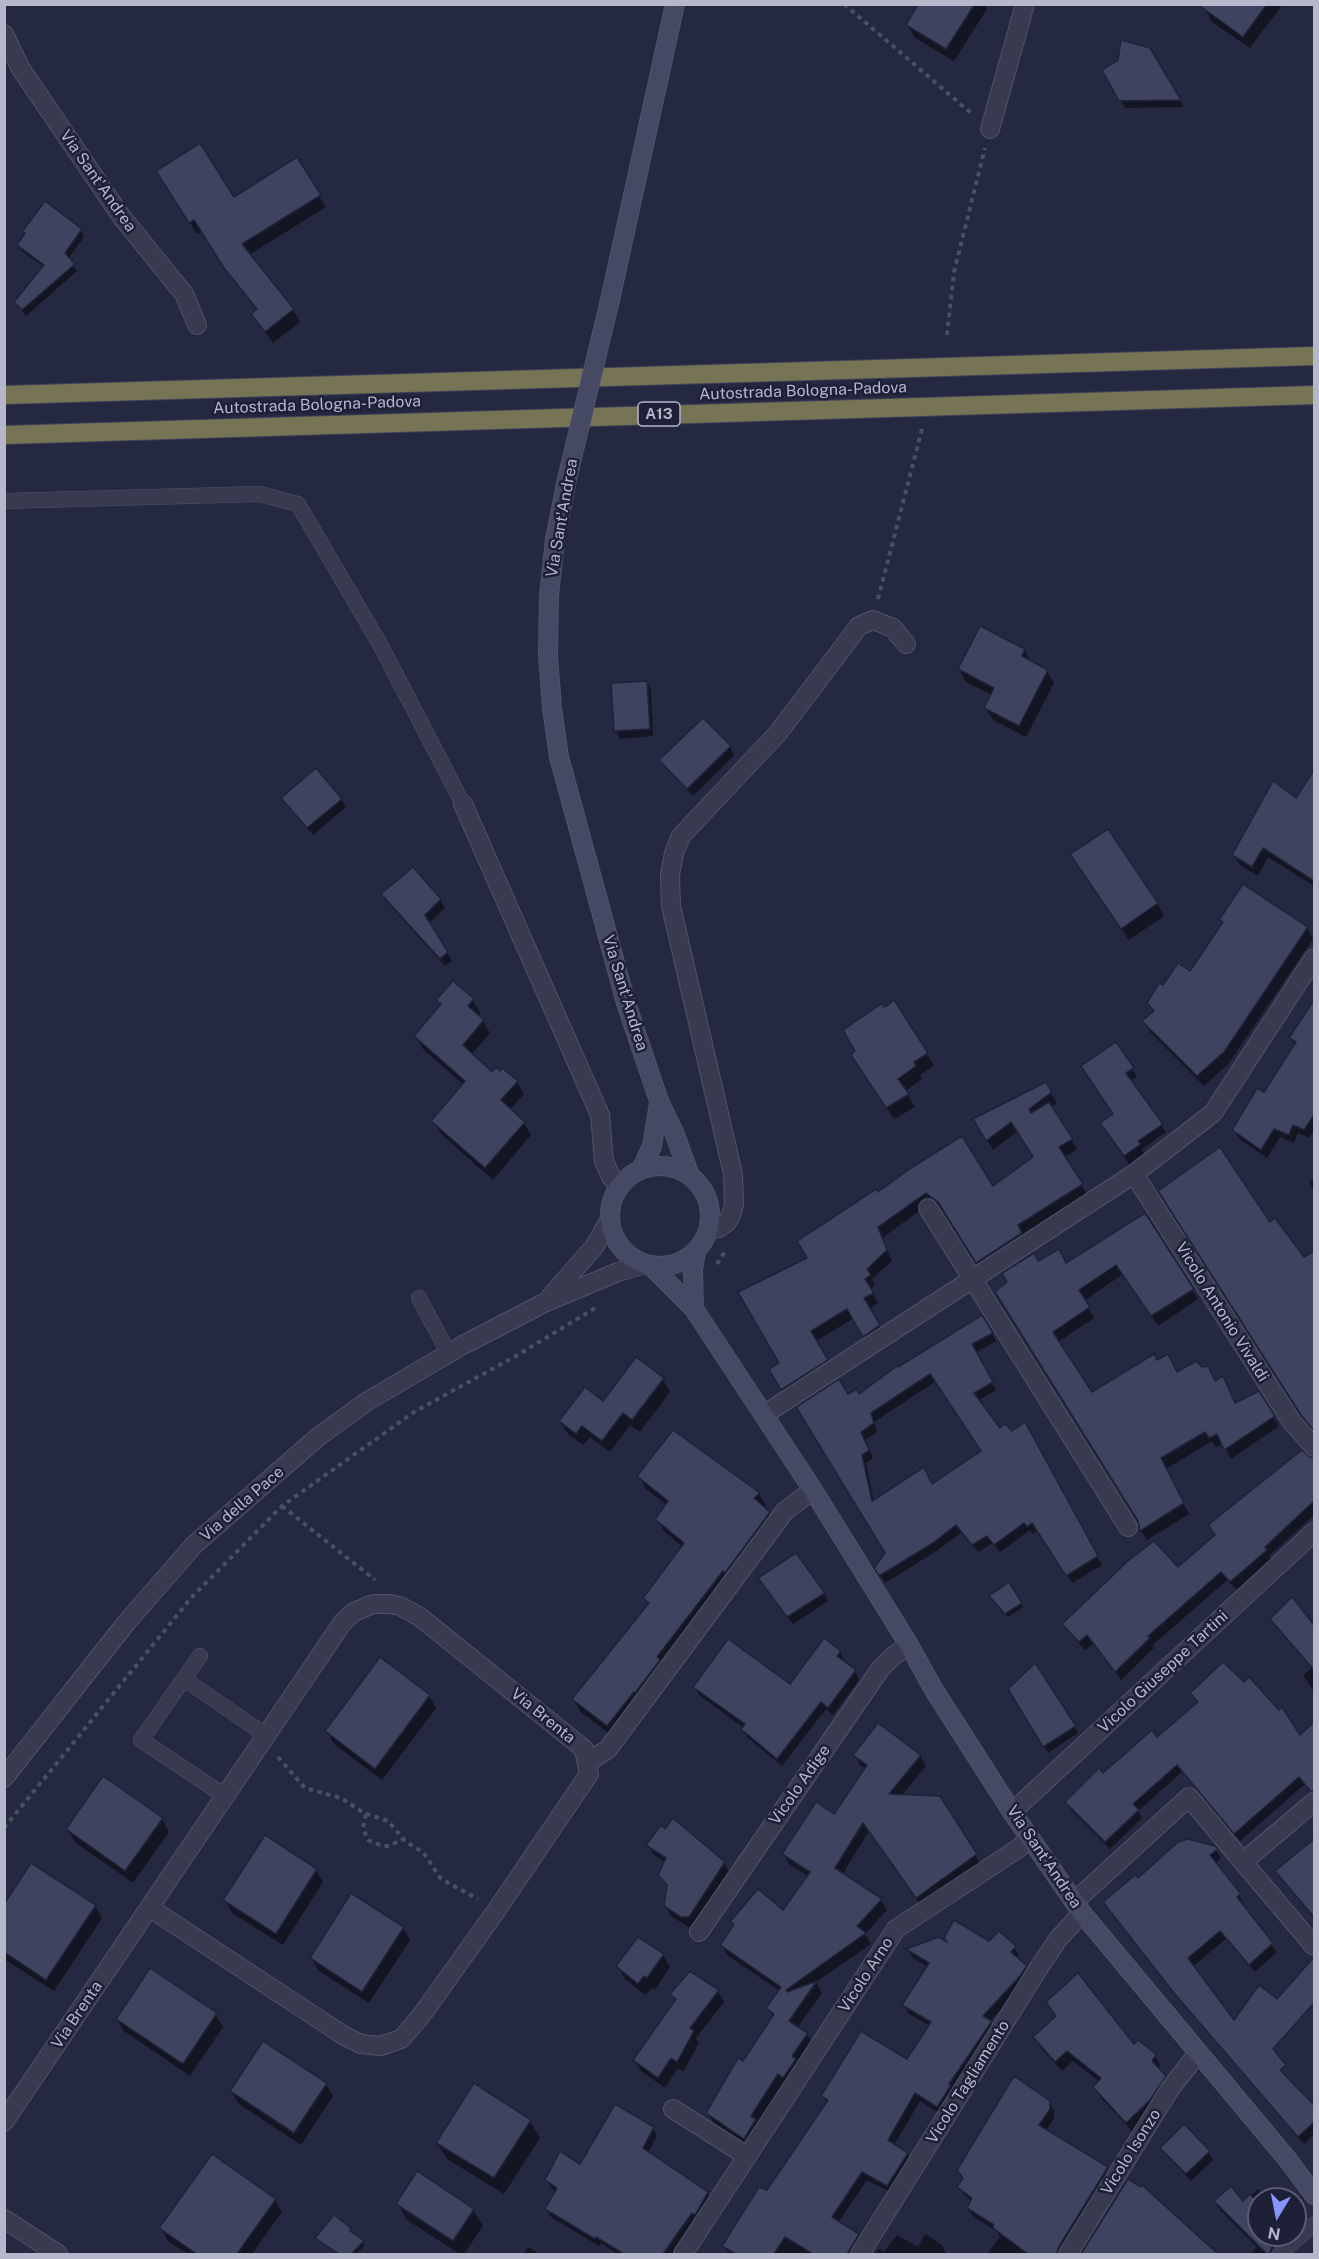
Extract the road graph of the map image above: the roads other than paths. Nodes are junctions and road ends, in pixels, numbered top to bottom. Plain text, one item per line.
1 (675, 4) edge
2 (1025, 4) edge
3 (4, 33) edge
4 (990, 129) road end
5 (197, 325) dead end
6 (1314, 356) edge
7 (4, 395) edge
8 (1314, 395) edge
9 (4, 435) edge
10 (4, 501) edge
11 (906, 644) dead end
12 (463, 804) joint
13 (1314, 958) edge
14 (659, 1101) junction
15 (642, 1168) junction
16 (1134, 1174) junction
17 (690, 1176) junction
18 (619, 1185) junction
19 (928, 1208) dead end
20 (609, 1221) junction
21 (709, 1230) junction
22 (696, 1251) junction
23 (648, 1265) junction
24 (974, 1280) junction
25 (419, 1298) dead end
26 (544, 1303) junction
27 (694, 1309) junction
28 (449, 1354) junction
29 (765, 1414) junction
30 (1314, 1447) edge
31 (813, 1490) junction
32 (1128, 1527) dead end
33 (1314, 1532) edge
34 (909, 1646) junction
35 (200, 1656) dead end
36 (184, 1679) junction
37 (264, 1740) junction
38 (588, 1762) junction
39 (4, 1778) edge
40 (225, 1796) junction
41 (1314, 1802) edge
42 (1012, 1812) junction
43 (1030, 1839) junction
44 (1243, 1862) junction
45 (1078, 1907) junction
46 (150, 1908) junction
47 (699, 1932) dead end
48 (1314, 1946) edge
49 (1198, 2053) junction
50 (673, 2109) dead end
51 (4, 2121) edge
52 (747, 2156) junction
53 (1314, 2195) edge
54 (4, 2218) edge
55 (1314, 2224) edge
56 (58, 2254) edge
57 (683, 2254) edge
58 (860, 2254) edge
59 (1068, 2254) edge
60 (1279, 2254) edge

1 - 14 street, Via Sant'Andrea, bridge
2 - 4 street
3 - 5 street, Via Sant'Andrea
6 - 7 highway, Autostrada Bologna-Padova
8 - 9 highway, Autostrada Bologna-Padova / A13
10 - 12 lane
11 - 21 street
12 - 18 street
13 - 16 street
14 - 15 street, Via Sant'Andrea
14 - 17 street, Via Sant'Andrea
15 - 17 street
15 - 18 street
16 - 24 street
16 - 30 street, Vicolo Antonio Vivaldi
17 - 21 street
18 - 20 street
19 - 24 street
20 - 23 street
20 - 26 street, Via della Pace
21 - 22 street
22 - 23 street
22 - 27 street
23 - 26 street, Via della Pace
23 - 27 street, Via Sant'Andrea
24 - 29 street
24 - 32 street
25 - 28 lane
26 - 28 street, Via della Pace
27 - 29 street, Via Sant'Andrea
28 - 39 street, Via della Pace
29 - 31 street, Via Sant'Andrea
31 - 34 street, Via Sant'Andrea
31 - 38 street
33 - 42 street, Vicolo Giuseppe Tartini
34 - 42 street, Via Sant'Andrea
34 - 47 street, Vicolo Adige
35 - 36 lane
36 - 37 lane
36 - 40 lane
37 - 38 street, Via Brenta
37 - 40 street, Via Brenta
38 - 46 street
40 - 46 street, Via Brenta
41 - 44 street
42 - 43 street, Via Sant'Andrea
43 - 45 street, Via Sant'Andrea
43 - 52 street, Vicolo Arno
44 - 45 street, Vicolo Tagliamento
44 - 48 street
45 - 49 street, Via Sant'Andrea
45 - 58 street, Vicolo Tagliamento
46 - 51 street, Via Brenta
49 - 53 street, Via Sant'Andrea
49 - 59 street, Vicolo Isonzo
50 - 52 street
52 - 57 street, Vicolo Arno
54 - 56 street
55 - 60 lane

